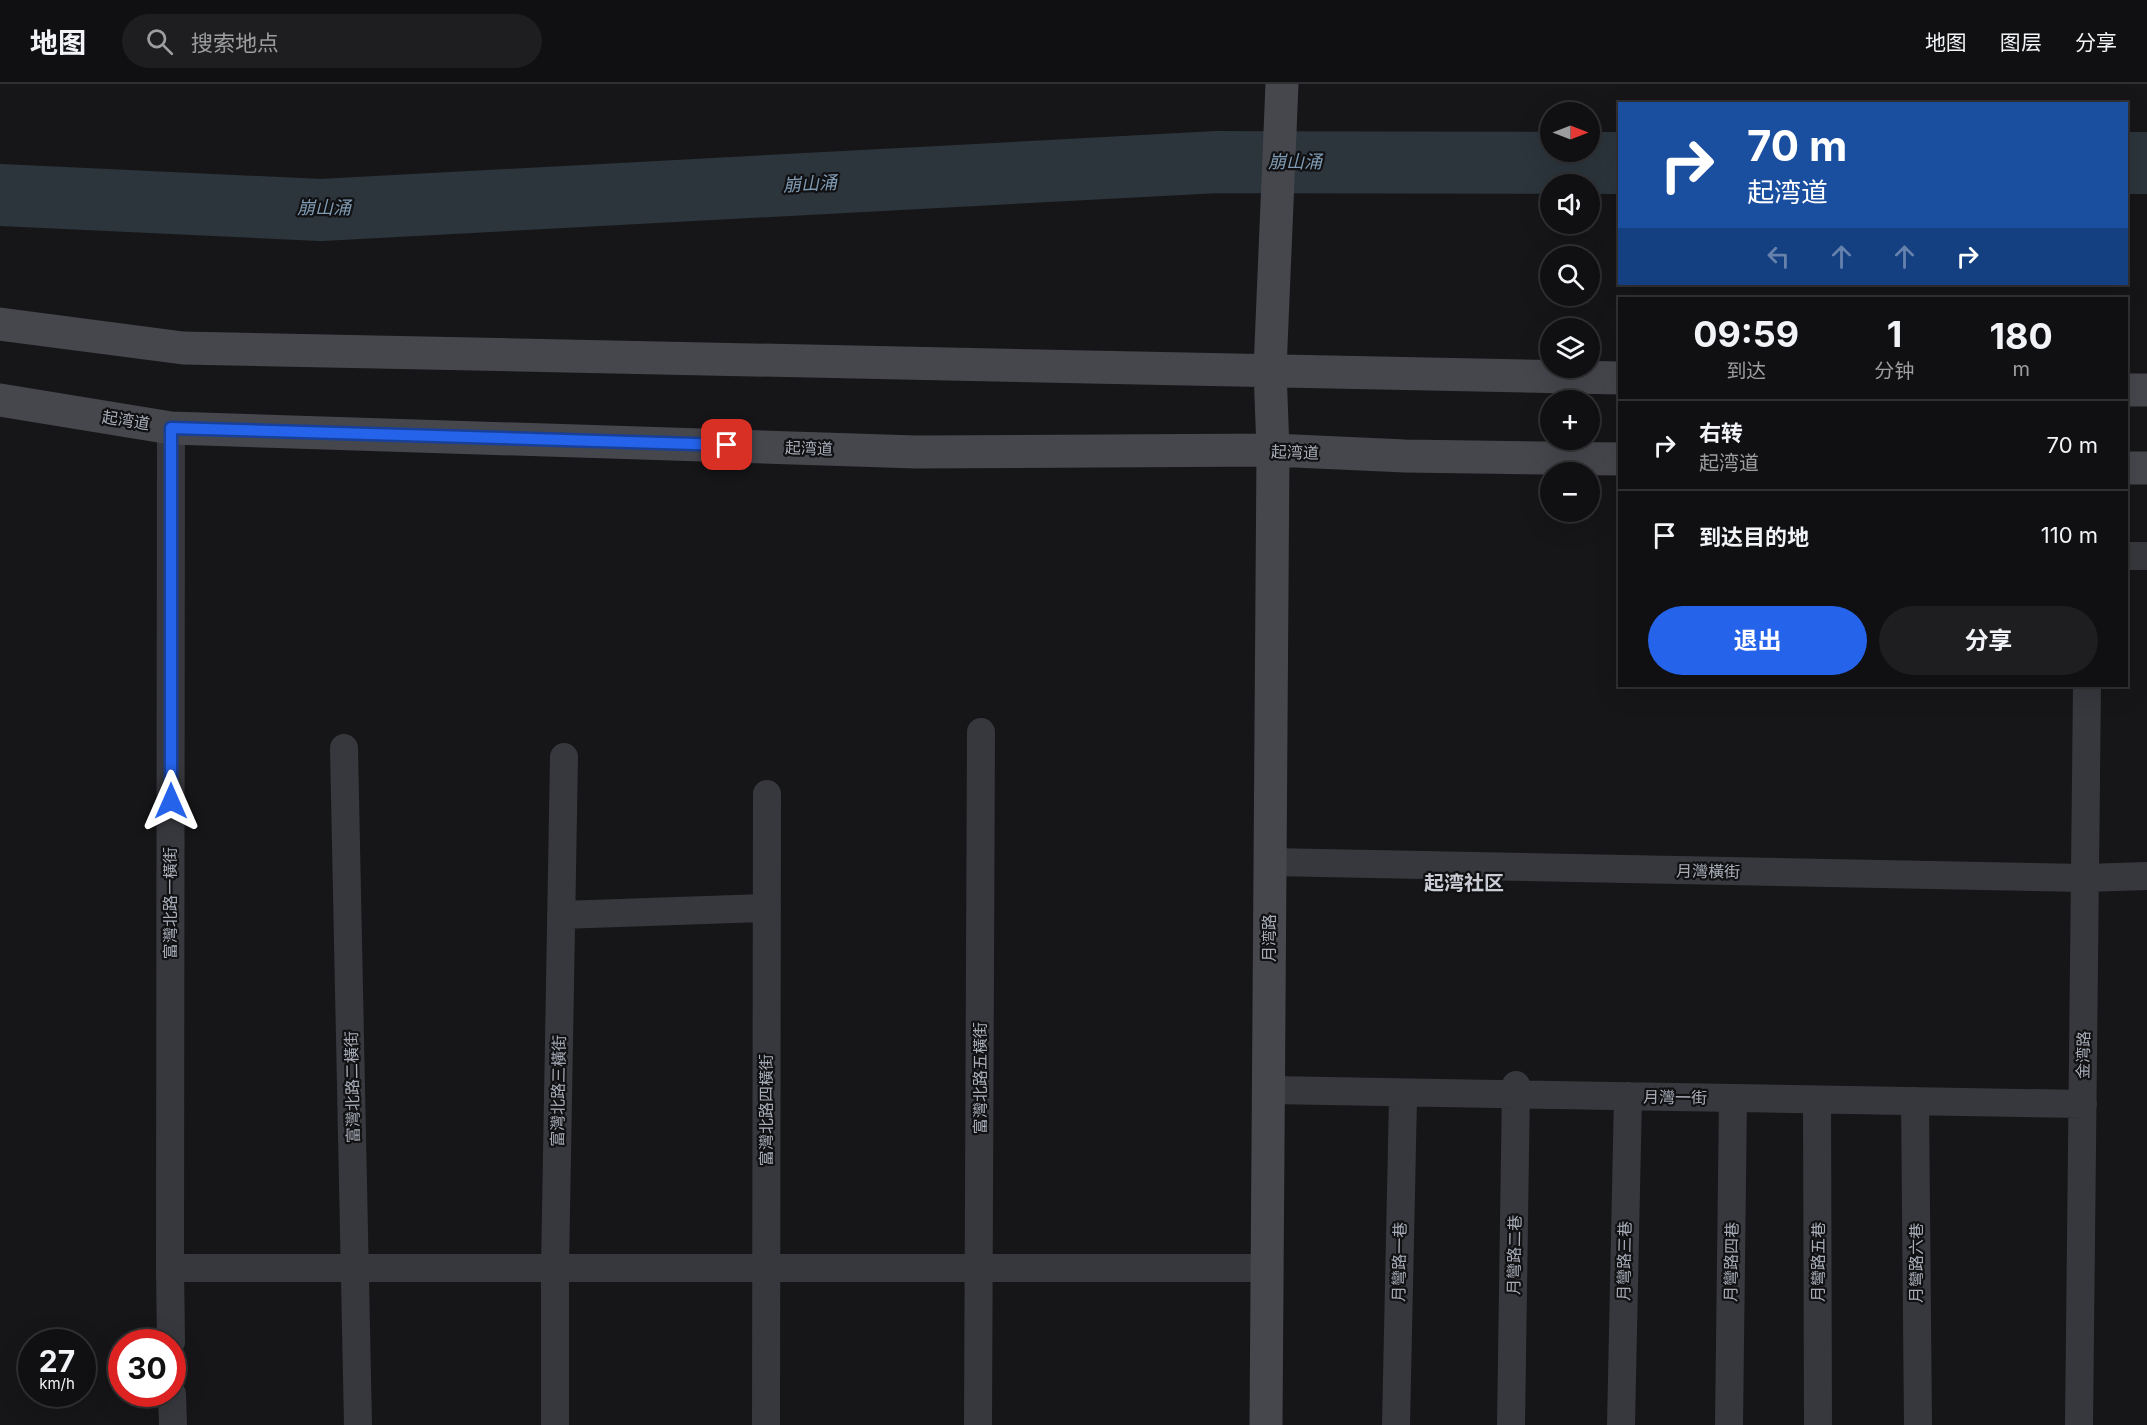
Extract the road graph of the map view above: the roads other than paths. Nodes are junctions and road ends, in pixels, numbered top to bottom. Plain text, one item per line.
1 (1282, 86) edge
2 (0, 324) edge
3 (1270, 370) junction
4 (1618, 378) edge
5 (2128, 390) edge
6 (2147, 390) edge
7 (0, 400) edge
8 (171, 428) junction
9 (1273, 450) junction
10 (1618, 459) edge
11 (2128, 468) edge
12 (2147, 468) edge
13 (2128, 556) edge
14 (2147, 556) edge
15 (2087, 687) edge
16 (981, 732) dead end
17 (344, 748) dead end
18 (564, 757) dead end
19 (767, 794) dead end
20 (1270, 862) junction
21 (2147, 876) edge
22 (2085, 878) junction
23 (767, 908) junction
24 (561, 915) junction
25 (1268, 1090) junction
26 (1516, 1090) junction
27 (1628, 1096) junction
28 (1403, 1098) dead end
29 (1733, 1098) junction
30 (1817, 1100) junction
31 (1915, 1101) junction
32 (2083, 1104) junction
33 (170, 1268) junction
34 (356, 1268) junction
35 (555, 1268) junction
36 (765, 1268) junction
37 (980, 1268) junction
38 (1267, 1268) junction
39 (171, 1329) edge
40 (172, 1407) edge
41 (173, 1425) edge
42 (358, 1425) edge
43 (555, 1425) edge
44 (766, 1425) edge
45 (978, 1425) edge
46 (1266, 1425) edge
47 (1396, 1425) edge
48 (1511, 1425) edge
49 (1621, 1425) edge
50 (1729, 1425) edge
51 (1818, 1425) edge
52 (1918, 1425) edge
53 (2079, 1425) edge

1 - 3 main road, 月湾路
2 - 3 main road
3 - 4 main road
3 - 9 main road, 月湾路
5 - 6 main road
7 - 8 main road, 起湾道
8 - 9 main road, 起湾道
8 - 33 street, 富灣北路一橫街
9 - 10 main road, 起湾道
9 - 20 main road, 月湾路
11 - 12 main road
13 - 14 street
15 - 22 street, 金湾路
16 - 37 street, 富灣北路五橫街
17 - 34 street, 富灣北路二橫街
18 - 24 street, 富灣北路三橫街
19 - 23 street, 富灣北路四橫街
20 - 22 street, 月灣橫街
20 - 25 main road, 月湾路
21 - 22 street, 月灣橫街
22 - 32 street, 金湾路
23 - 24 street
23 - 36 street, 富灣北路四橫街
24 - 35 street, 富灣北路三橫街
25 - 26 street, 月灣一街
25 - 38 main road, 月湾路
26 - 27 street, 月灣一街
26 - 48 street, 月彎路二巷
27 - 29 street, 月灣一街
27 - 49 street, 月彎路三巷
28 - 47 street, 月彎路一巷
29 - 30 street, 月灣一街
29 - 50 street, 月彎路四巷
30 - 31 street, 月灣一街
30 - 51 street, 月彎路五巷
31 - 32 street, 月灣一街
31 - 52 street, 月彎路六巷
32 - 53 street, 金湾路
33 - 34 street
33 - 39 street, 富灣北路一橫街
34 - 35 street
34 - 42 street, 富灣北路二橫街
35 - 36 street
35 - 43 street, 富灣北路三橫街
36 - 37 street
36 - 44 street, 富灣北路四橫街
37 - 38 street
37 - 45 street, 富灣北路五橫街
38 - 46 main road, 月湾路
40 - 41 street

